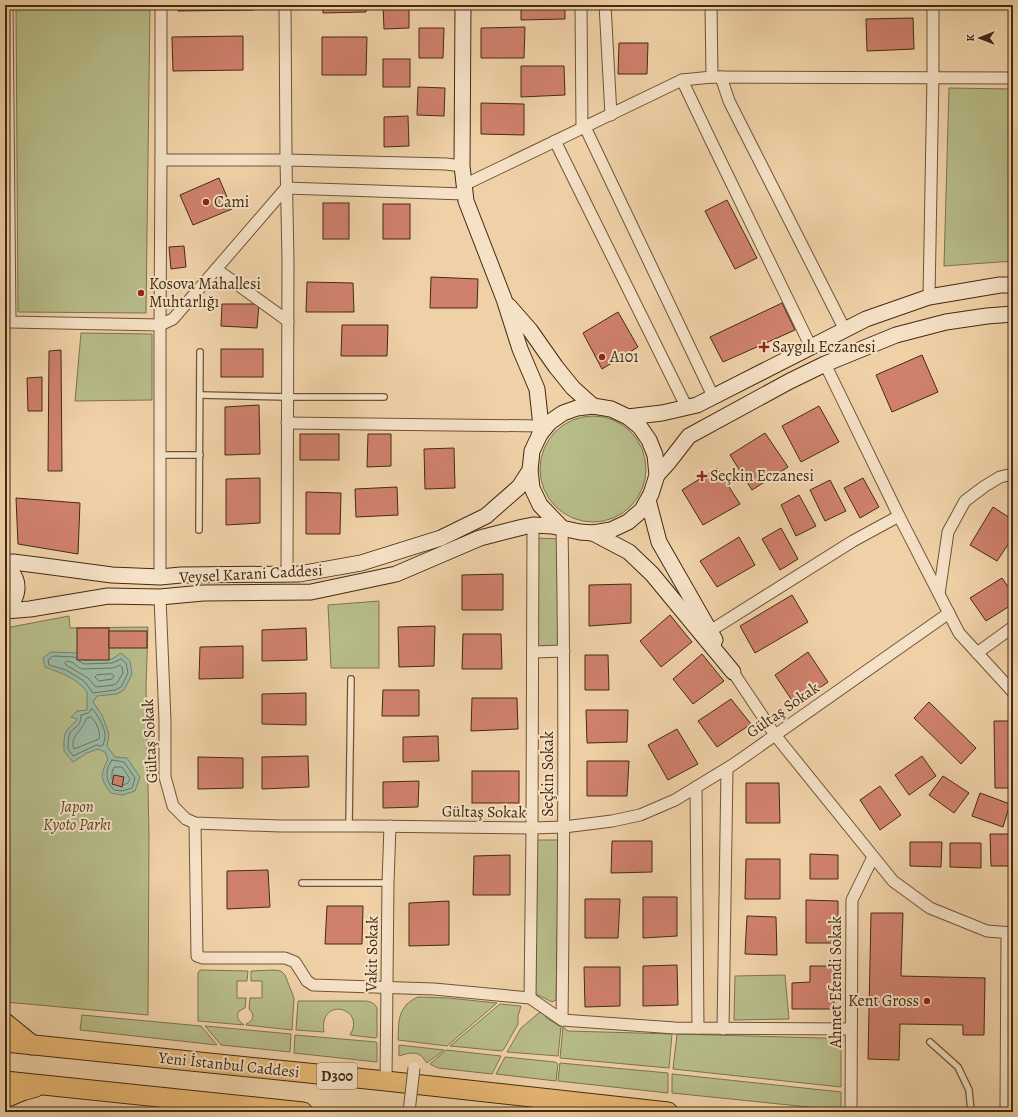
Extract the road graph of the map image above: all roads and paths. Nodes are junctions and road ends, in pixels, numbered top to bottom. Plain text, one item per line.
1 (7, 5) edge
2 (161, 5) edge
3 (285, 5) edge
4 (463, 5) edge
5 (582, 5) edge
6 (605, 5) edge
7 (711, 5) edge
8 (933, 5) edge
9 (716, 77) junction
10 (933, 78) junction
11 (1013, 78) edge
12 (682, 80) junction
13 (6, 101) edge
14 (611, 115) junction
15 (583, 128) junction
16 (555, 141) junction
17 (161, 160) junction
18 (286, 160) junction
19 (462, 166) junction
20 (286, 188) junction
21 (464, 189) junction
22 (216, 269) junction
23 (1013, 285) edge
24 (929, 297) junction
25 (504, 299) junction
26 (1013, 314) edge
27 (288, 320) junction
28 (7, 324) edge
29 (160, 325) junction
30 (845, 330) junction
31 (811, 347) junction
32 (200, 352) dead end
33 (825, 364) junction
34 (200, 395) junction
35 (713, 396) junction
36 (287, 397) junction
37 (384, 397) dead end
38 (593, 406) junction
39 (687, 408) junction
40 (628, 417) junction
41 (287, 423) junction
42 (541, 430) junction
43 (200, 455) junction
44 (160, 456) junction
45 (530, 470) junction
46 (1013, 474) edge
47 (658, 475) junction
48 (648, 500) junction
49 (899, 516) junction
50 (533, 525) junction
51 (562, 528) junction
52 (199, 530) dead end
53 (593, 533) junction
54 (5, 565) edge
55 (287, 574) junction
56 (160, 577) junction
57 (939, 594) junction
58 (160, 598) junction
59 (5, 610) edge
60 (949, 613) junction
61 (1013, 627) edge
62 (710, 631) junction
63 (564, 651) junction
64 (533, 652) junction
65 (977, 653) junction
66 (733, 672) junction
67 (351, 679) dead end
68 (1013, 692) edge
69 (775, 735) junction
70 (727, 769) junction
71 (696, 787) junction
72 (195, 823) junction
73 (349, 826) junction
74 (390, 826) junction
75 (564, 827) junction
76 (532, 828) junction
77 (874, 857) junction
78 (302, 883) dead end
79 (388, 883) junction
80 (1010, 933) edge
81 (387, 987) junction
82 (530, 998) junction
83 (562, 1020) junction
84 (5, 1023) edge
85 (698, 1028) junction
86 (723, 1029) junction
87 (851, 1029) junction
88 (5, 1042) edge
89 (930, 1042) dead end
90 (32, 1045) junction
91 (414, 1068) dead end
92 (5, 1081) edge
93 (386, 1081) junction
94 (46, 1085) junction
95 (5, 1098) edge
96 (303, 1112) edge
97 (409, 1112) edge
98 (668, 1112) edge
99 (851, 1112) edge
100 (971, 1112) edge
101 (1006, 1112) edge

1 - 13 street
2 - 17 street
3 - 18 street
4 - 19 main road
5 - 15 street
6 - 14 street
7 - 9 street
8 - 10 street
9 - 10 street
9 - 12 street
9 - 30 street
10 - 11 street
10 - 24 street
12 - 14 street
12 - 31 street
13 - 28 street
14 - 15 street
15 - 16 street
15 - 35 street
16 - 21 street
16 - 39 street
17 - 18 street
17 - 29 street
18 - 19 street
18 - 20 street
19 - 21 main road
20 - 21 street
20 - 22 street
20 - 27 street
21 - 25 main road
22 - 27 street
22 - 29 street
23 - 24 main road
24 - 30 main road
25 - 38 main road
25 - 42 main road
26 - 33 main road
27 - 36 street
28 - 29 street
29 - 44 street
30 - 31 main road
31 - 35 main road
32 - 34 lane
33 - 47 main road
33 - 49 street
34 - 36 lane
34 - 43 lane
35 - 39 main road
36 - 37 lane
36 - 41 street
38 - 40 main road
38 - 42 main road
39 - 40 main road
40 - 47 main road
41 - 42 street
41 - 55 street
42 - 45 main road
43 - 44 lane
43 - 52 lane
44 - 56 street
45 - 51 main road
45 - 55 main road, Veysel Karani Caddesi
46 - 57 street
47 - 48 main road
48 - 53 main road
48 - 62 main road
49 - 57 street
49 - 62 street
50 - 51 main road, Veysel Karani Caddesi
50 - 58 main road, Veysel Karani Caddesi
50 - 64 street, Seçkin Sokak
51 - 53 main road
51 - 63 street, Seçkin Sokak
53 - 66 main road
54 - 56 main road, Veysel Karani Caddesi
54 - 59 main road
55 - 56 main road, Veysel Karani Caddesi
57 - 60 street
58 - 59 main road, Veysel Karani Caddesi
58 - 72 street, Gültaş Sokak
60 - 65 street
60 - 69 street, Gültaş Sokak
61 - 65 street
62 - 66 main road
63 - 64 street
63 - 75 street, Seçkin Sokak
64 - 76 street, Seçkin Sokak
65 - 68 street
66 - 69 street
67 - 73 lane
69 - 70 street, Gültaş Sokak
69 - 77 street
70 - 71 street, Gültaş Sokak
70 - 86 street
71 - 75 street, Gültaş Sokak
71 - 85 street
72 - 73 street, Gültaş Sokak
72 - 81 street
73 - 74 street, Gültaş Sokak
74 - 76 street, Gültaş Sokak
74 - 79 street, Vakit Sokak
75 - 76 street, Gültaş Sokak
75 - 83 street, Seçkin Sokak
76 - 82 street, Seçkin Sokak
77 - 80 street
77 - 87 street, Ahmet Efendi Sokak
78 - 79 lane
79 - 81 street, Vakit Sokak
80 - 101 street
81 - 82 street
81 - 93 street, Vakit Sokak
82 - 83 street
83 - 85 street
84 - 90 highway
85 - 86 street
86 - 87 street
87 - 99 street, Ahmet Efendi Sokak
88 - 90 highway, Yeni İstanbul Caddesi / D300
89 - 100 lane
90 - 93 highway, Yeni İstanbul Caddesi / D300
91 - 97 street, bridge
92 - 94 highway
93 - 98 highway, Yeni İstanbul Caddesi / D300
94 - 95 highway
94 - 96 highway

